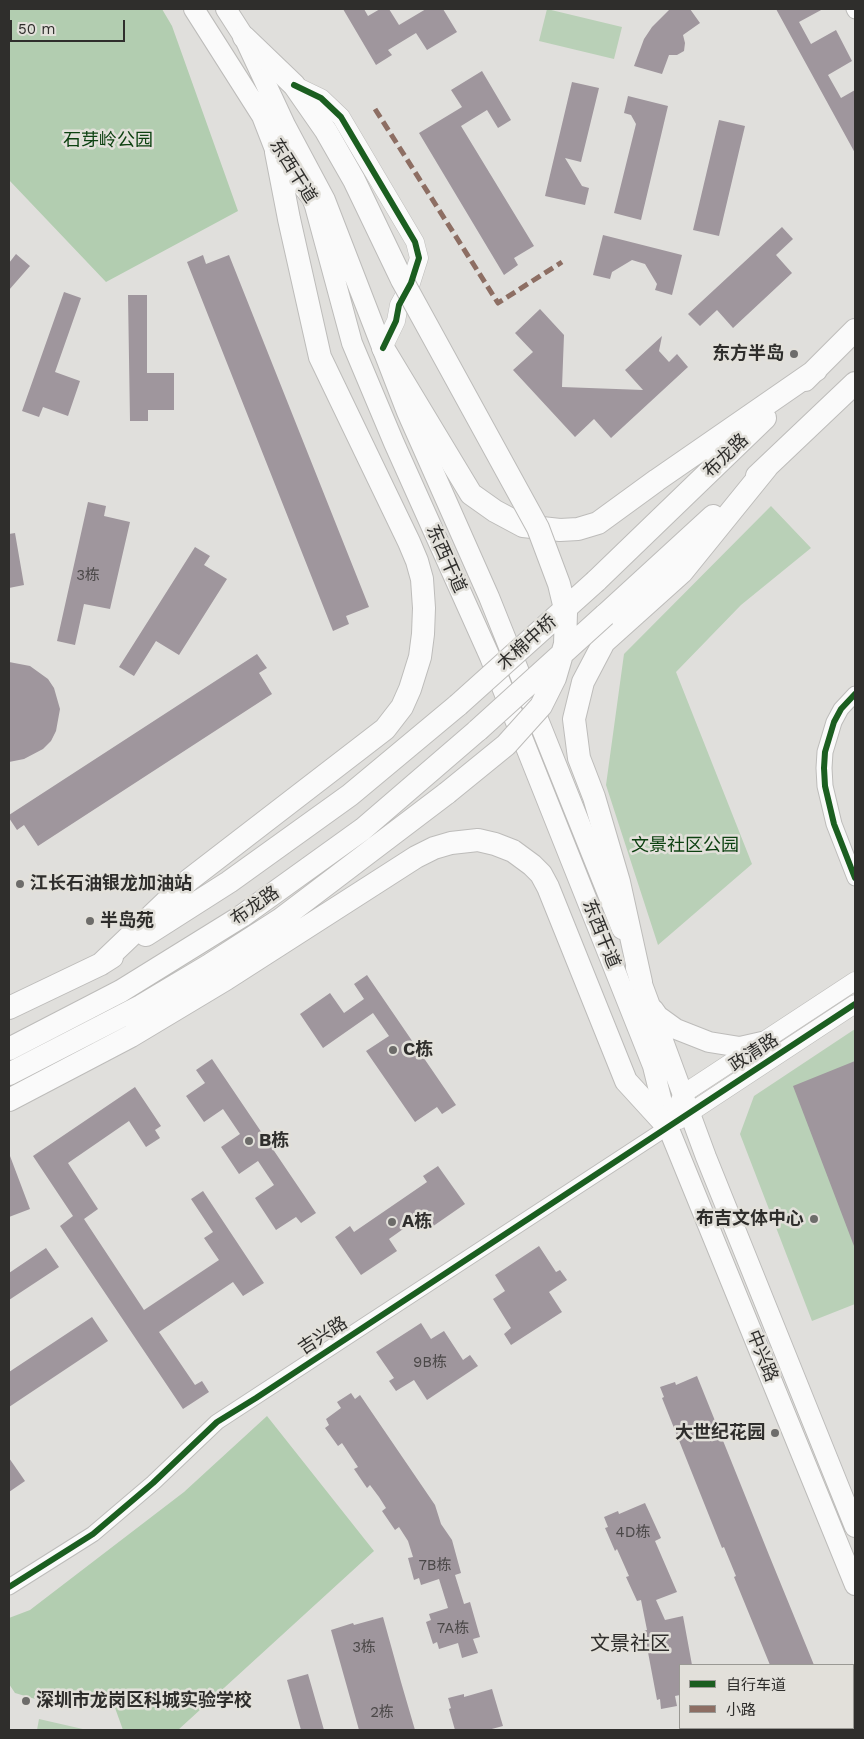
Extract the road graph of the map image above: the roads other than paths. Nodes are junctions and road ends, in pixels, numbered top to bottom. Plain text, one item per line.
1 (194, 9) edge
2 (226, 9) edge
3 (244, 37) junction
4 (294, 85) junction
5 (354, 138) junction
6 (276, 152) junction
7 (354, 180) junction
8 (320, 203) junction
9 (289, 219) junction
10 (855, 330) edge
11 (383, 348) junction
12 (816, 370) junction
13 (855, 383) edge
14 (767, 467) junction
15 (596, 581) joint
16 (605, 615) joint
17 (855, 694) edge
18 (458, 705) joint
19 (478, 730) joint
20 (855, 878) edge
21 (101, 964) junction
22 (855, 981) edge
23 (641, 982) junction
24 (855, 1004) edge
25 (650, 1006) junction
26 (9, 1008) edge
27 (762, 1042) junction
28 (9, 1049) edge
29 (9, 1074) edge
30 (683, 1094) junction
31 (9, 1100) edge
32 (690, 1113) junction
33 (668, 1128) junction
34 (855, 1527) edge
35 (855, 1585) edge
36 (9, 1587) edge

1 - 6 main road, 东西干道
2 - 3 main road, 东西干道
3 - 4 main road
3 - 8 main road, 东西干道
4 - 5 street
4 - 7 main road
5 - 7 street
5 - 11 street
6 - 8 main road, 东西干道
6 - 9 main road
7 - 29 main road, bridge
8 - 9 main road
8 - 11 main road, 东西干道
8 - 33 main road, 东西干道
9 - 21 main road
10 - 12 main road, 布龙路
11 - 12 main road
11 - 23 main road, 东西干道
12 - 15 main road, 布龙路
13 - 14 main road, 布龙路
14 - 16 main road, 布龙路
14 - 23 main road
15 - 18 main road, 木棉中桥, bridge
16 - 19 main road, 木棉中桥, bridge
17 - 20 street
18 - 21 main road, 布龙路
19 - 28 main road, 布龙路
21 - 26 main road, 布龙路
22 - 27 street, 政清路
23 - 25 main road, 东西干道
24 - 32 street, 政清路
25 - 27 main road
25 - 30 main road, 东西干道
27 - 30 street, 政清路
30 - 32 main road, 东西干道
30 - 33 street
31 - 33 main road
32 - 33 street, 政清路
32 - 34 main road, 中兴路
33 - 35 main road, 中兴路
33 - 36 street, 吉兴路

